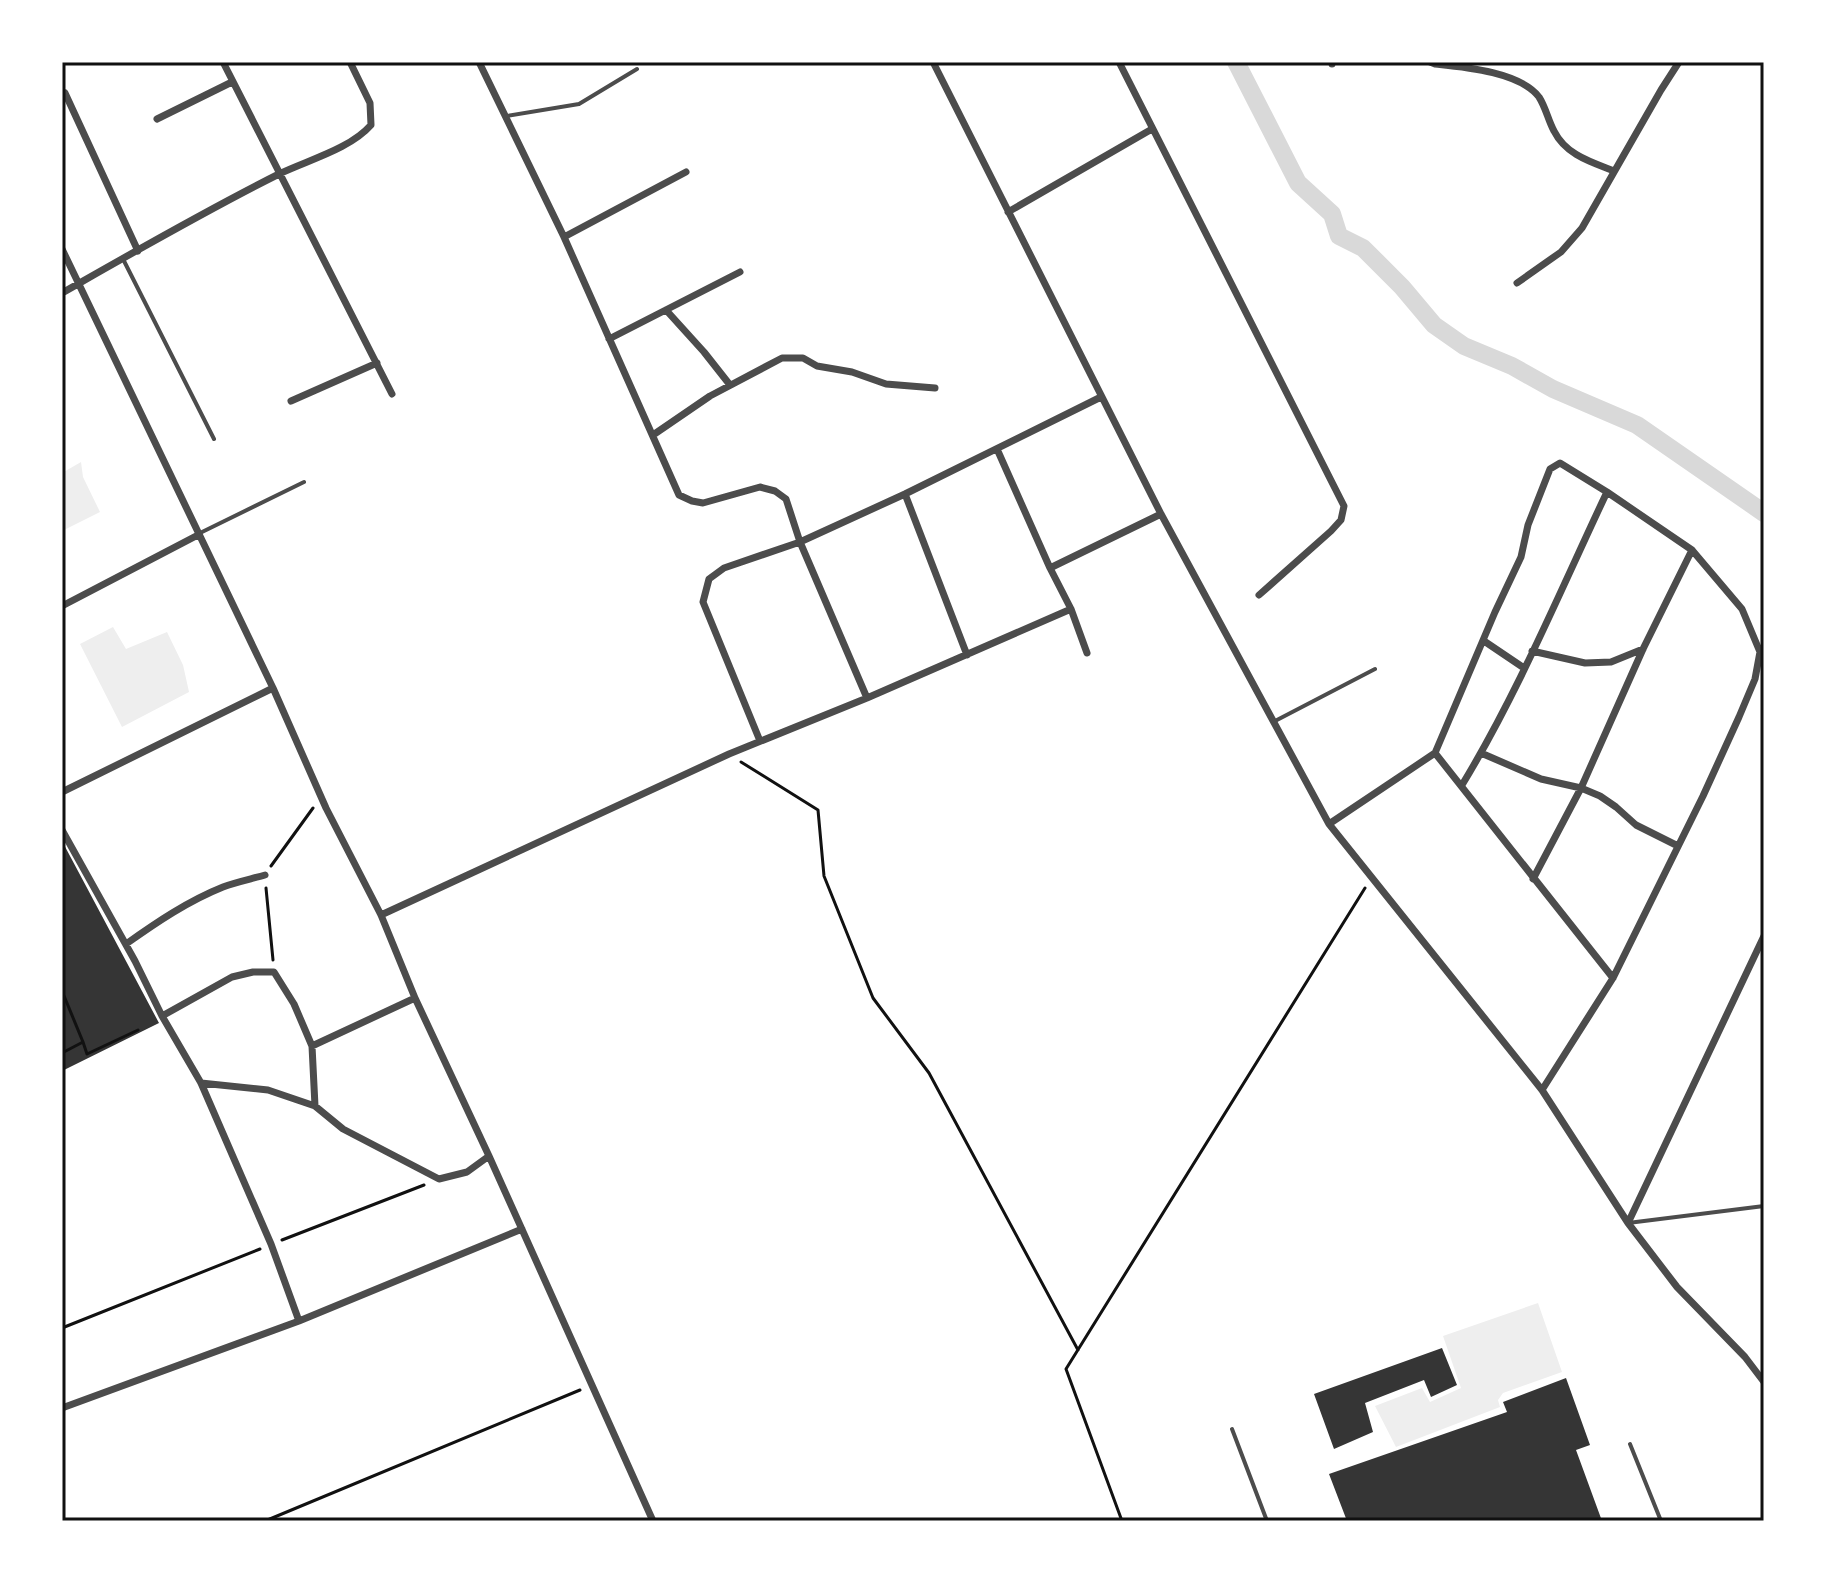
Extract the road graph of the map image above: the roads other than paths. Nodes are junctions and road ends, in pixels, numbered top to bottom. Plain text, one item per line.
1 (223, 62) edge
2 (350, 62) edge
3 (479, 62) edge
4 (933, 62) edge
5 (1119, 62) edge
6 (1430, 62) edge
7 (1679, 62) edge
8 (637, 69) dead end
9 (232, 82) junction
10 (65, 93) dead end
11 (505, 116) junction
12 (157, 119) dead end
13 (1152, 129) junction
14 (1614, 171) junction
15 (686, 172) dead end
16 (279, 174) junction
17 (1008, 212) junction
18 (564, 237) junction
19 (62, 249) edge
20 (138, 251) junction
21 (123, 259) junction
22 (740, 272) dead end
23 (79, 283) junction
24 (1517, 283) dead end
25 (62, 293) edge
26 (666, 310) junction
27 (609, 339) junction
28 (377, 363) junction
29 (730, 385) junction
30 (935, 388) dead end
31 (392, 394) dead end
32 (1101, 397) junction
33 (291, 401) dead end
34 (653, 435) junction
35 (214, 439) dead end
36 (997, 449) junction
37 (304, 482) dead end
38 (1607, 492) junction
39 (905, 494) junction
40 (1161, 514) junction
41 (198, 535) junction
42 (800, 542) junction
43 (1692, 550) junction
44 (1050, 568) junction
45 (1259, 595) dead end
46 (62, 606) edge
47 (1071, 609) junction
48 (1484, 641) junction
49 (1643, 649) junction
50 (1532, 651) junction
51 (1087, 653) dead end
52 (967, 655) junction
53 (1524, 668) junction
54 (1375, 669) dead end
55 (273, 688) junction
56 (867, 698) junction
57 (1272, 722) junction
58 (760, 741) junction
59 (1435, 753) junction
60 (1481, 753) junction
61 (1462, 785) junction
62 (1581, 788) junction
63 (62, 792) edge
64 (1329, 824) junction
65 (62, 830) edge
66 (1678, 846) junction
67 (265, 875) road end
68 (1533, 879) junction
69 (381, 915) junction
70 (1764, 936) edge
71 (126, 944) junction
72 (1613, 978) junction
73 (415, 998) junction
74 (162, 1016) junction
75 (312, 1046) junction
76 (201, 1083) junction
77 (1542, 1090) junction
78 (315, 1106) junction
79 (489, 1156) junction
80 (1764, 1206) edge
81 (1628, 1223) junction
82 (522, 1229) junction
83 (299, 1321) junction
84 (1764, 1382) edge
85 (62, 1408) edge
86 (1232, 1429) dead end
87 (1630, 1444) dead end
88 (653, 1521) edge
89 (1267, 1521) edge
90 (1661, 1521) edge

1 - 9 street
2 - 16 street
3 - 11 street
4 - 17 street
5 - 13 street
6 - 14 street
7 - 14 street
8 - 11 lane
9 - 12 street
9 - 16 street
10 - 20 street
11 - 18 street
13 - 17 street
13 - 45 street
14 - 24 street
15 - 18 street
16 - 20 street
16 - 28 street
17 - 32 street
18 - 27 street
19 - 23 street
20 - 21 street
21 - 23 street
21 - 35 lane
22 - 26 street
23 - 25 street
23 - 41 street
26 - 27 street
26 - 29 street
27 - 34 street
28 - 31 street
28 - 33 street
29 - 30 street
29 - 34 street
32 - 36 street
32 - 40 street
34 - 42 street
36 - 39 street
36 - 44 street
37 - 41 lane
38 - 43 street
38 - 48 street
38 - 50 street
39 - 42 street
39 - 52 street
40 - 44 street
40 - 57 street
41 - 46 street
41 - 55 street
42 - 56 street
42 - 58 street
43 - 49 street
43 - 66 street
44 - 47 street
47 - 51 street
47 - 52 street
48 - 53 street
48 - 59 street
49 - 50 street
49 - 62 street
50 - 53 street
52 - 56 street
53 - 60 street
54 - 57 lane
55 - 63 street
55 - 69 street
56 - 58 street
57 - 64 street
58 - 69 street
59 - 61 street
59 - 64 street
60 - 61 street
60 - 62 street
61 - 68 street
62 - 66 street
62 - 68 street
64 - 77 street
65 - 71 street
66 - 72 street
67 - 71 street
68 - 72 street
69 - 73 street
70 - 81 street
71 - 74 street
72 - 77 street
73 - 75 street
73 - 79 street
74 - 75 street
74 - 76 street
75 - 78 street
76 - 78 street
76 - 83 street
77 - 81 street
78 - 79 street
79 - 82 street
80 - 81 lane
81 - 84 street
82 - 83 street
82 - 88 street
83 - 85 street
86 - 89 lane
87 - 90 lane

